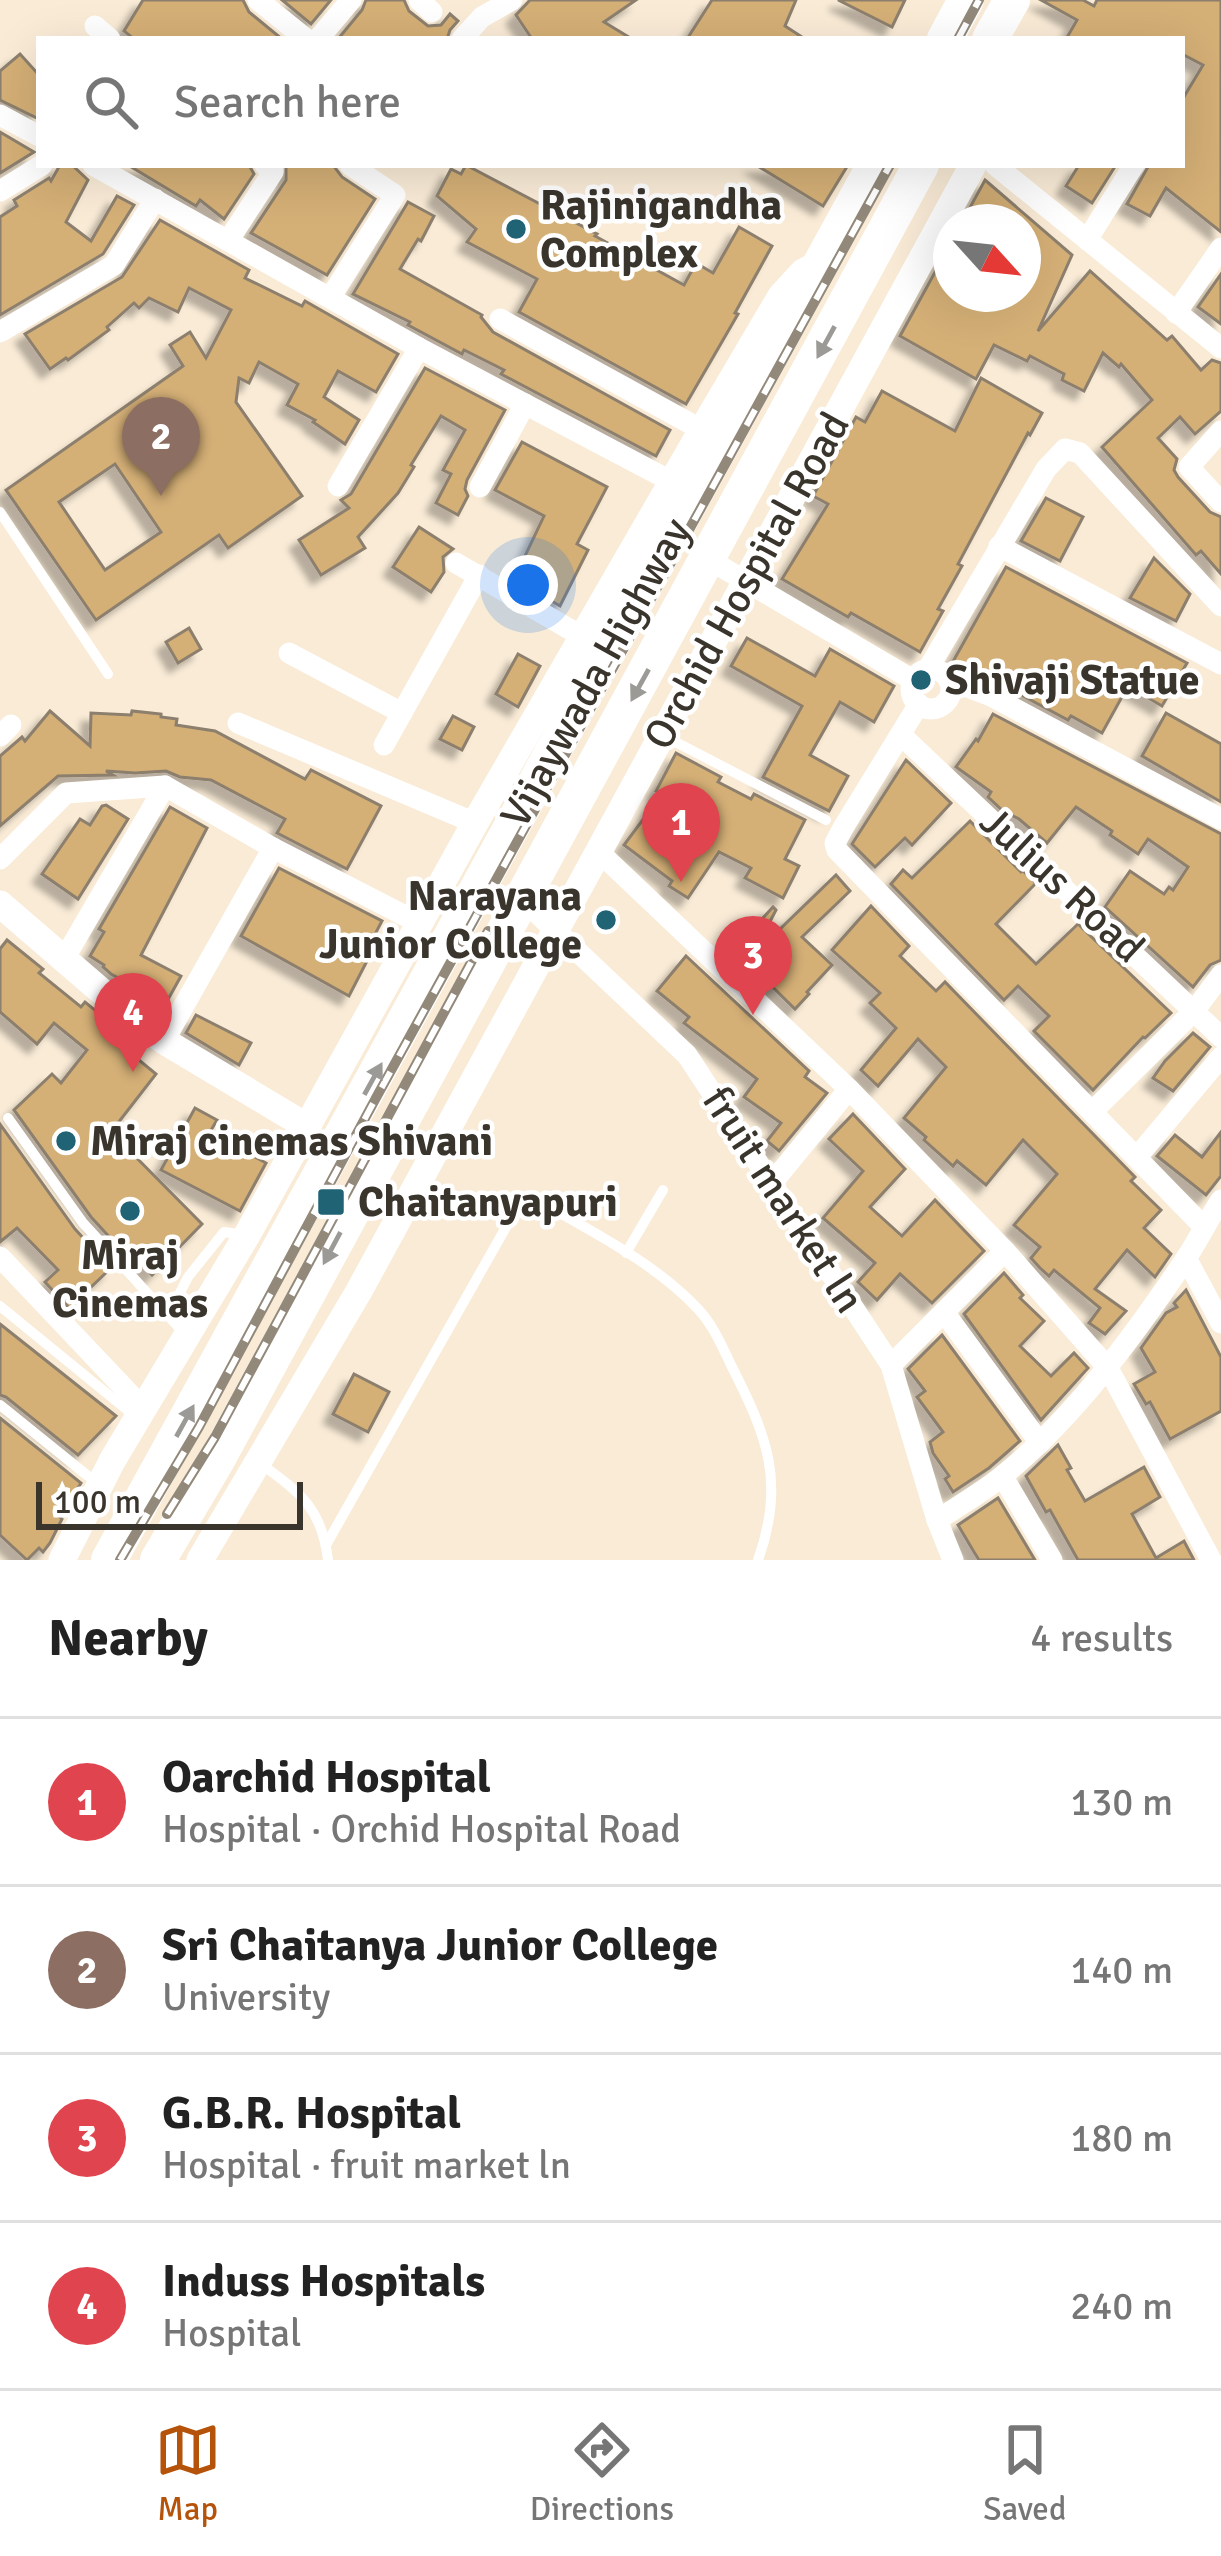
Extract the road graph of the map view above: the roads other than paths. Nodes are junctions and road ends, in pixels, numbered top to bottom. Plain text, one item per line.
1 (258, 0) edge
2 (351, 0) edge
3 (512, 0) edge
4 (966, 0) edge
5 (1012, 0) edge
6 (302, 36) edge
7 (321, 36) edge
8 (465, 36) edge
9 (947, 36) edge
10 (992, 36) edge
11 (0, 115) edge
12 (36, 134) edge
13 (37, 168) edge
14 (105, 168) edge
15 (268, 168) edge
16 (354, 168) edge
17 (873, 168) edge
18 (919, 168) edge
19 (971, 168) edge
20 (999, 168) edge
21 (1132, 168) edge
22 (0, 191) edge
23 (155, 199) junction
24 (840, 227) junction
25 (1087, 240) junction
26 (228, 242) junction
27 (878, 246) junction
28 (1221, 248) edge
29 (819, 264) junction
30 (858, 282) junction
31 (330, 298) junction
32 (1175, 313) junction
33 (500, 319) dead end
34 (0, 332) edge
35 (419, 348) junction
36 (1221, 348) edge
37 (525, 404) junction
38 (702, 430) junction
39 (1221, 431) edge
40 (338, 486) dead end
41 (480, 487) dead end
42 (684, 488) junction
43 (1221, 502) edge
44 (0, 512) edge
45 (999, 546) junction
46 (708, 559) junction
47 (457, 563) dead end
48 (479, 575) junction
49 (748, 582) junction
50 (1221, 605) edge
51 (584, 637) junction
52 (289, 653) dead end
53 (1221, 664) edge
54 (108, 674) dead end
55 (921, 675) junction
56 (949, 680) junction
57 (919, 704) junction
58 (401, 713) junction
59 (238, 723) dead end
60 (663, 735) junction
61 (901, 735) junction
62 (384, 745) dead end
63 (165, 786) junction
64 (1221, 819) edge
65 (475, 823) junction
66 (834, 824) junction
67 (273, 848) junction
68 (598, 851) junction
69 (0, 860) edge
70 (521, 898) junction
71 (0, 904) edge
72 (421, 925) junction
73 (555, 929) junction
74 (64, 959) junction
75 (1221, 975) edge
76 (1195, 1010) junction
77 (1221, 1037) edge
78 (164, 1041) junction
79 (1221, 1057) edge
80 (849, 1089) junction
81 (1093, 1111) junction
82 (8, 1118) dead end
83 (306, 1126) junction
84 (1137, 1157) junction
85 (772, 1183) junction
86 (663, 1190) dead end
87 (1221, 1202) edge
88 (1203, 1226) junction
89 (1005, 1251) junction
90 (626, 1252) junction
91 (0, 1257) edge
92 (1186, 1258) junction
93 (0, 1306) edge
94 (944, 1312) junction
95 (1221, 1323) edge
96 (177, 1326) junction
97 (891, 1365) junction
98 (1108, 1367) junction
99 (0, 1405) edge
100 (135, 1412) junction
101 (1040, 1443) junction
102 (259, 1462) junction
103 (92, 1477) junction
104 (1003, 1477) junction
105 (938, 1520) junction
106 (326, 1546) junction
107 (62, 1560) edge
108 (109, 1560) edge
109 (158, 1560) edge
110 (200, 1560) edge
111 (328, 1560) edge
112 (758, 1560) edge
113 (952, 1560) edge
114 (1052, 1560) edge
115 (1211, 1560) edge

1 - 6 street
2 - 7 street
3 - 8 street
4 - 9 highway
5 - 10 highway
11 - 12 street
13 - 22 street
14 - 23 street
15 - 26 street
16 - 31 street
17 - 24 highway, Vijaywada Highway
18 - 27 highway, Vijaywada Highway
19 - 49 street, Orchid Hospital Road
20 - 25 street
21 - 25 street
23 - 26 street
23 - 34 street
24 - 27 highway
24 - 29 highway, Vijaywada Highway
25 - 32 street
26 - 31 street
27 - 30 highway, Vijaywada Highway
28 - 32 street
29 - 30 highway
29 - 38 street
29 - 42 highway, Vijaywada Highway
30 -> 46 highway, Vijaywada Highway
31 - 35 street
32 - 36 street
33 - 38 street
35 - 37 street
35 - 40 street
37 - 41 street
37 - 42 street
38 - 42 street
39 - 43 street
42 - 51 street
108 -> 42 highway, Vijaywada Highway
44 - 54 lane
45 - 50 street
45 - 53 street
45 - 55 street
46 - 49 street
46 -> 70 highway, Vijaywada Highway
47 - 48 street
48 - 51 street
48 - 58 street
49 - 55 street
49 - 60 street, Orchid Hospital Road
51 - 65 street
52 - 58 street
55 - 56 street
55 - 57 street
56 - 57 street
56 - 64 street
57 - 61 street
58 - 62 street
59 - 65 street
60 - 66 lane
60 - 68 street, Orchid Hospital Road
61 - 66 street
61 - 76 street, Julius Road
63 - 67 street
63 - 69 street
63 - 74 street
65 - 72 street
66 - 81 street
67 - 72 street
67 - 78 street
68 - 73 street, Orchid Hospital Road
68 - 80 street
70 - 73 street, fruit market ln
70 -> 109 highway, Vijaywada Highway
71 - 74 street
72 - 83 street
73 - 85 street, fruit market ln
73 - 102 street, Orchid Hospital Road
74 - 78 street
75 - 76 street
76 - 77 street, Julius Road
76 - 81 street
78 - 83 street
79 - 84 street
80 - 85 street
80 - 89 street
81 - 84 street
82 - 96 lane
83 - 96 street
84 - 88 street
85 - 97 street, fruit market ln
86 - 90 lane
87 - 88 street
88 - 92 street
89 - 94 street
89 - 98 street
90 - 106 lane
90 - 112 lane
91 - 100 street
92 - 95 street
92 - 98 street
93 - 100 lane
94 - 97 street
94 - 101 street
96 - 100 street
97 - 105 street, fruit market ln
98 - 101 street
98 - 115 street
99 - 103 lane
100 - 103 street
101 - 104 street
102 - 106 lane
102 - 110 street, Orchid Hospital Road
103 - 107 street
104 - 105 street
104 - 114 street
105 - 113 street, fruit market ln
106 - 111 lane

